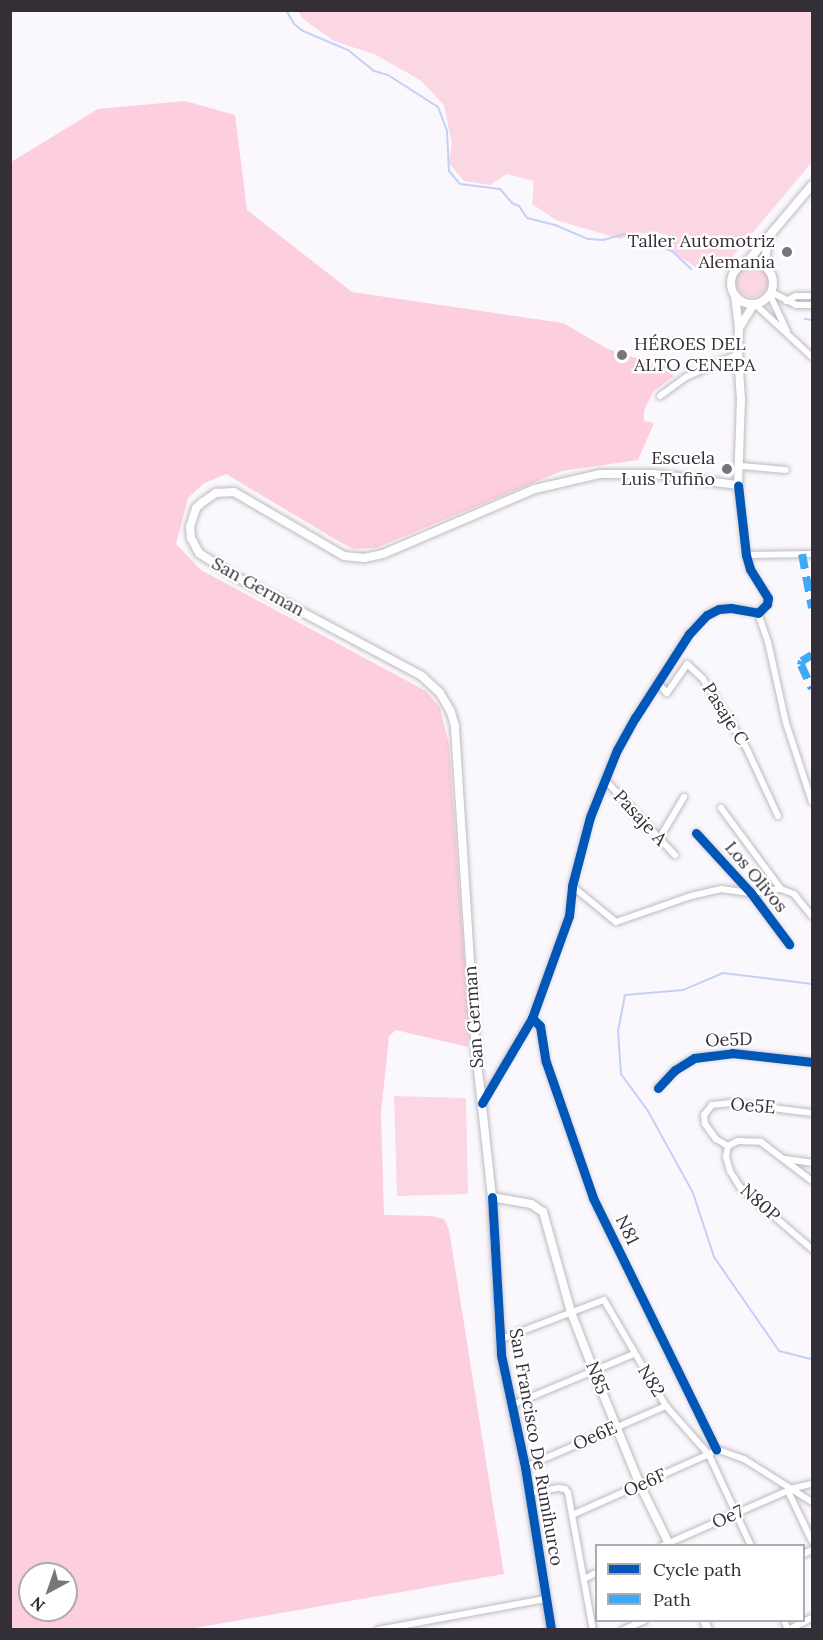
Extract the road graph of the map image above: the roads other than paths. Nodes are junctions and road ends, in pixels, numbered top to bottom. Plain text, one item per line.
1 (813, 185) edge
2 (767, 241) junction
3 (747, 262) junction
4 (765, 266) junction
5 (771, 293) junction
6 (735, 296) junction
7 (813, 296) edge
8 (786, 301) junction
9 (754, 304) junction
10 (813, 304) edge
11 (739, 328) junction
12 (788, 335) junction
13 (738, 354) junction
14 (813, 357) edge
15 (660, 396) dead end
16 (741, 466) junction
17 (786, 470) dead end
18 (738, 485) junction
19 (813, 554) edge
20 (746, 555) junction
21 (758, 613) junction
22 (657, 681) junction
23 (605, 780) junction
24 (684, 797) dead end
25 (813, 802) edge
26 (721, 808) dead end
27 (778, 816) dead end
28 (696, 833) dead end
29 (660, 839) junction
30 (675, 855) dead end
31 (573, 886) junction
32 (781, 889) junction
33 (751, 893) junction
34 (813, 916) edge
35 (789, 944) dead end
36 (532, 1018) junction
37 (813, 1062) edge
38 (658, 1088) dead end
39 (482, 1103) junction
40 (813, 1113) edge
41 (728, 1146) junction
42 (784, 1158) junction
43 (813, 1163) edge
44 (813, 1181) edge
45 (492, 1197) junction
46 (813, 1249) edge
47 (571, 1312) junction
48 (499, 1340) junction
49 (634, 1354) junction
50 (593, 1369) junction
51 (512, 1405) junction
52 (666, 1406) junction
53 (616, 1427) junction
54 (716, 1449) junction
55 (709, 1455) junction
56 (525, 1467) junction
57 (813, 1484) edge
58 (640, 1485) junction
59 (791, 1490) junction
60 (530, 1493) junction
61 (813, 1502) edge
62 (735, 1513) junction
63 (572, 1515) junction
64 (813, 1541) edge
65 (667, 1544) edge
66 (750, 1544) edge
67 (595, 1574) edge
68 (584, 1579) junction
69 (545, 1599) junction
70 (804, 1622) edge
71 (637, 1625) edge
72 (378, 1629) edge
73 (551, 1629) edge
74 (593, 1629) edge
75 (623, 1629) edge
76 (788, 1629) edge

1 - 2 main road
2 - 3 main road
2 - 4 main road
3 - 4 main road
3 - 6 main road
4 - 5 main road
5 - 8 street
5 - 9 main road
5 - 12 street
6 - 9 main road
6 - 11 main road
7 - 8 street
8 - 10 street
9 - 11 main road
9 - 12 street
11 - 13 main road
12 - 14 street
13 - 15 street
13 - 16 main road
16 - 17 street
16 - 18 main road
18 - 20 street
18 - 39 main road, San German
19 - 20 street
20 - 21 street
21 - 22 street
21 - 25 street
22 - 23 street
22 - 27 street, Pasaje C
23 - 29 street, Pasaje A
23 - 31 street
24 - 29 street
26 - 32 street
28 - 33 street, Los Olivos
29 - 30 street, Pasaje A
31 - 33 street
31 - 36 street
32 - 33 street
32 - 34 street
33 - 35 street, Los Olivos
36 - 39 street
36 - 54 street, N81
37 - 38 street, Oe5D
39 - 45 main road, San Francisco De Rumihurco
40 - 41 street, Oe5E
41 - 42 street
41 - 46 street, N80P
42 - 43 street
42 - 44 street
45 - 47 main road, N85
45 - 48 street, San Francisco De Rumihurco
47 - 48 street
47 - 49 street, N82
47 - 50 main road, N85
48 - 51 street, San Francisco De Rumihurco
49 - 50 street
49 - 52 street, N82
50 - 51 street
50 - 53 main road, N85
51 - 56 street, San Francisco De Rumihurco
52 - 53 street, Oe6E
52 - 55 street, N82
53 - 56 street, Oe6E
53 - 58 main road, N85
54 - 55 street, Oe6F
54 - 59 street
55 - 58 street, Oe6F
55 - 62 street, N82
56 - 60 street, San Francisco De Rumihurco
57 - 59 street, Oe7
58 - 63 street, Oe6F
58 - 65 main road, N85
59 - 61 street
59 - 62 street, Oe7
59 - 64 street
60 - 63 street
60 - 69 street, San Francisco De Rumihurco
62 - 65 street, Oe7
62 - 66 street, N82
63 - 68 street
67 - 68 street
68 - 74 street
69 - 72 street
69 - 73 street, San Francisco De Rumihurco
70 - 76 street
71 - 75 street

